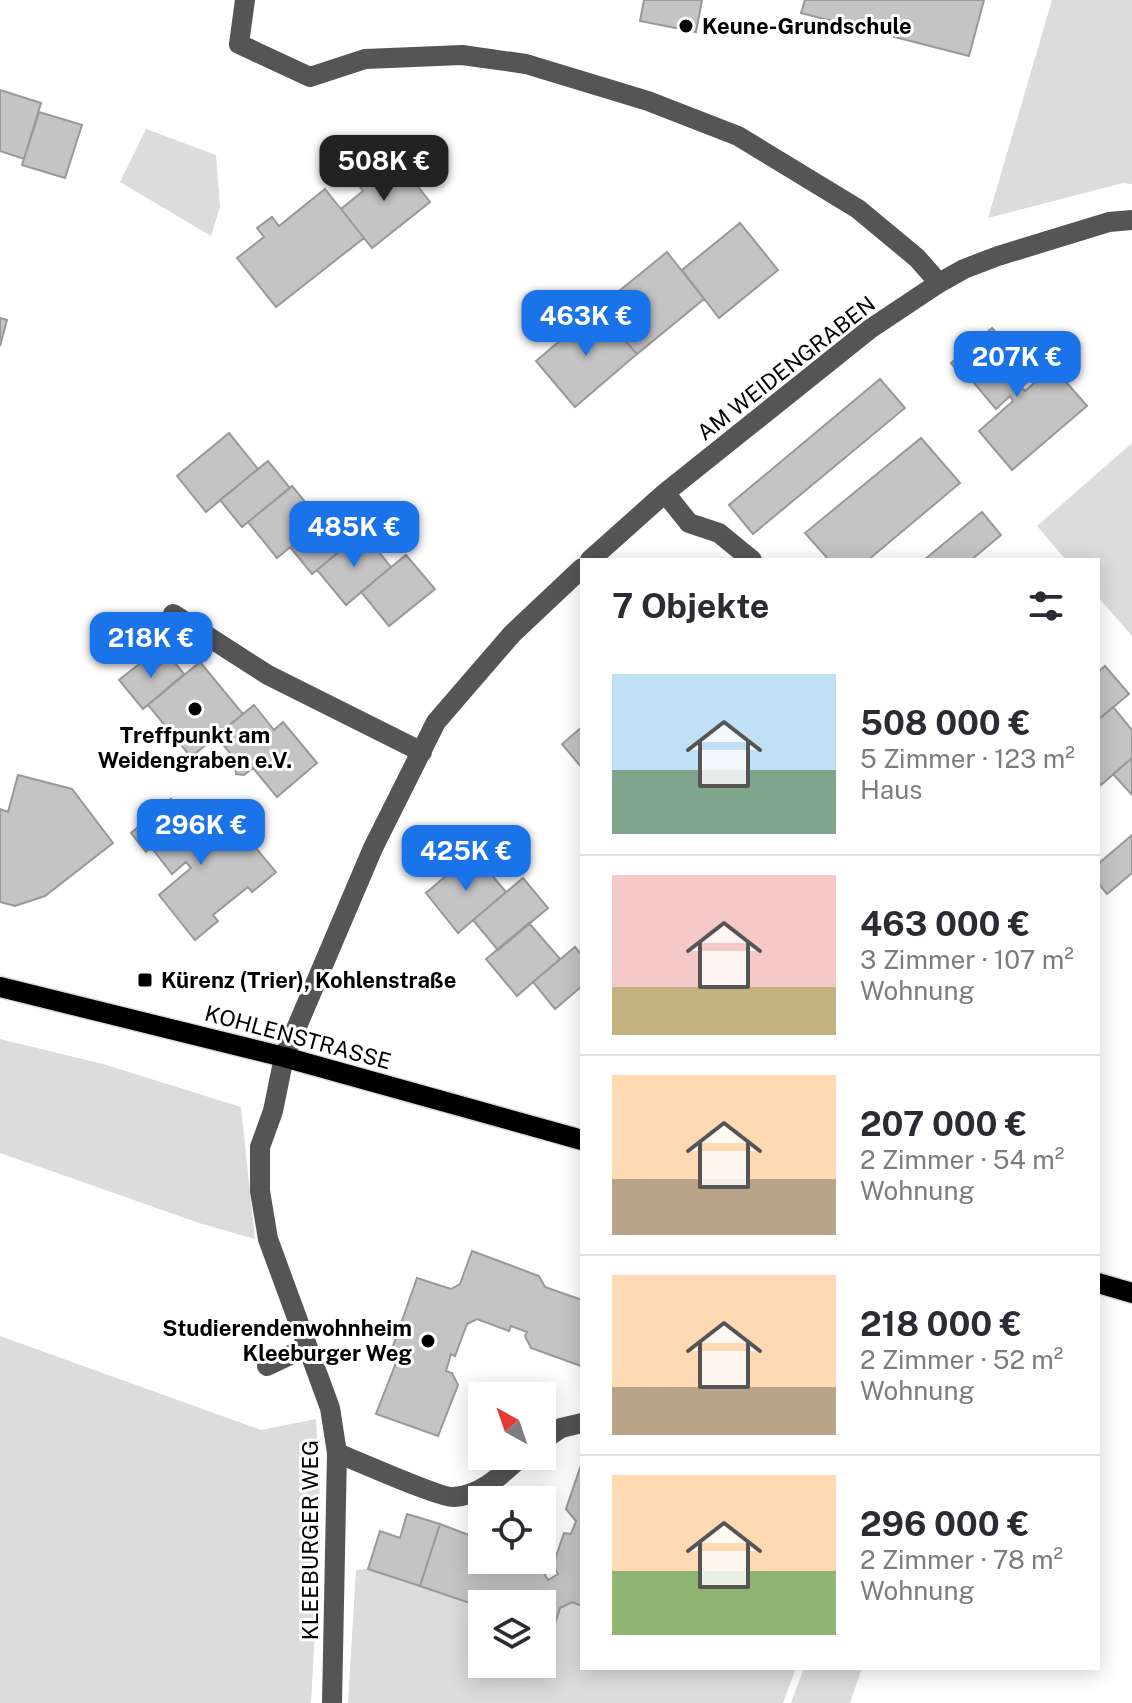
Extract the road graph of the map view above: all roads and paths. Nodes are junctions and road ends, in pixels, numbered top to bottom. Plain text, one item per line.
1 (245, 0) edge
2 (1132, 220) edge
3 (939, 283) junction
4 (665, 493) junction
5 (592, 558) edge
6 (750, 558) edge
7 (580, 570) edge
8 (173, 614) dead end
9 (422, 752) junction
10 (0, 987) edge
11 (284, 1057) junction
12 (580, 1139) edge
13 (1100, 1284) edge
14 (1132, 1293) edge
15 (307, 1347) junction
16 (267, 1366) dead end
17 (580, 1423) edge
18 (556, 1431) edge
19 (337, 1453) junction
20 (509, 1470) edge
21 (332, 1703) edge

1 - 3 street
2 - 3 street, AM WEIDENGRABEN
3 - 4 street, AM WEIDENGRABEN
4 - 5 street, AM WEIDENGRABEN
4 - 6 street
7 - 9 street
8 - 9 street
9 - 11 street
10 - 11 main road, KOHLENSTRASSE
11 - 12 main road, KOHLENSTRASSE
11 - 15 street, KLEEBURGER WEG
13 - 14 main road
15 - 16 street
15 - 19 street, KLEEBURGER WEG
17 - 18 street
19 - 20 street
19 - 21 street, KLEEBURGER WEG

